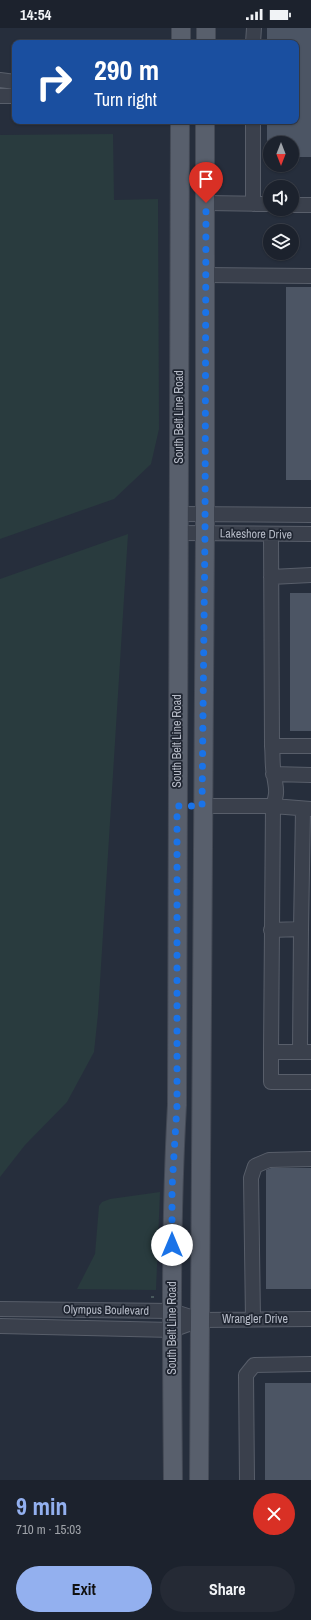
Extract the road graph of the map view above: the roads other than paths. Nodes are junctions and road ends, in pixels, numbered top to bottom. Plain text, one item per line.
1 (181, 28) edge
2 (206, 28) edge
3 (254, 28) edge
4 (181, 40) edge
5 (206, 40) edge
6 (253, 40) edge
7 (0, 80) edge
8 (12, 82) edge
9 (0, 96) edge
10 (12, 96) edge
11 (180, 124) edge
12 (205, 124) edge
13 (253, 124) edge
14 (206, 203) junction
15 (252, 204) junction
16 (263, 204) edge
17 (299, 205) edge
18 (311, 205) edge
19 (205, 275) junction
20 (311, 276) edge
21 (178, 514) junction
22 (311, 514) edge
23 (205, 515) junction
24 (178, 533) junction
25 (205, 533) junction
26 (271, 534) junction
27 (311, 534) edge
28 (311, 575) edge
29 (272, 576) junction
30 (272, 746) junction
31 (311, 746) edge
32 (273, 774) junction
33 (311, 775) edge
34 (177, 806) junction
35 (202, 806) junction
36 (273, 806) junction
37 (307, 809) edge
38 (301, 929) junction
39 (271, 930) junction
40 (271, 1052) junction
41 (305, 1052) edge
42 (311, 1082) edge
43 (311, 1159) edge
44 (0, 1309) edge
45 (172, 1311) junction
46 (253, 1319) junction
47 (311, 1319) edge
48 (200, 1320) junction
49 (0, 1326) edge
50 (172, 1330) junction
51 (311, 1364) edge
52 (173, 1480) edge
53 (199, 1480) edge
54 (247, 1480) edge

1 - 4 main road
2 - 5 main road
3 - 6 street
7 - 8 street
9 - 10 street
11 - 21 main road, South Belt Line Road
12 - 14 main road
13 - 15 street
14 - 15 street
14 - 19 main road
15 - 16 street
17 - 18 street
19 - 20 street
19 - 23 main road
21 - 23 street, Lakeshore Drive
21 - 24 main road, South Belt Line Road
22 - 23 street, Lakeshore Drive
23 - 25 main road
24 - 25 street, Lakeshore Drive
24 - 34 main road, South Belt Line Road
25 - 26 street, Lakeshore Drive
25 - 35 main road
26 - 27 street, Lakeshore Drive
26 - 29 street
28 - 29 street
29 - 30 street
30 - 31 street
30 - 32 street
32 - 33 street
32 - 36 street
34 - 35 main road
34 - 45 main road, South Belt Line Road
35 - 36 street
35 - 48 main road
36 - 37 street
36 - 39 street
37 - 38 street
38 - 39 street
38 - 41 street
39 - 40 street
40 - 41 street
40 - 42 street
43 - 46 street
44 - 45 street, Olympus Boulevard
45 - 48 street, Olympus Boulevard
45 - 50 main road, South Belt Line Road
46 - 47 street, Wrangler Drive
46 - 48 street, Wrangler Drive
48 - 50 street, Olympus Boulevard
48 - 53 main road
49 - 50 street, Olympus Boulevard
50 - 52 main road, South Belt Line Road
51 - 54 street

